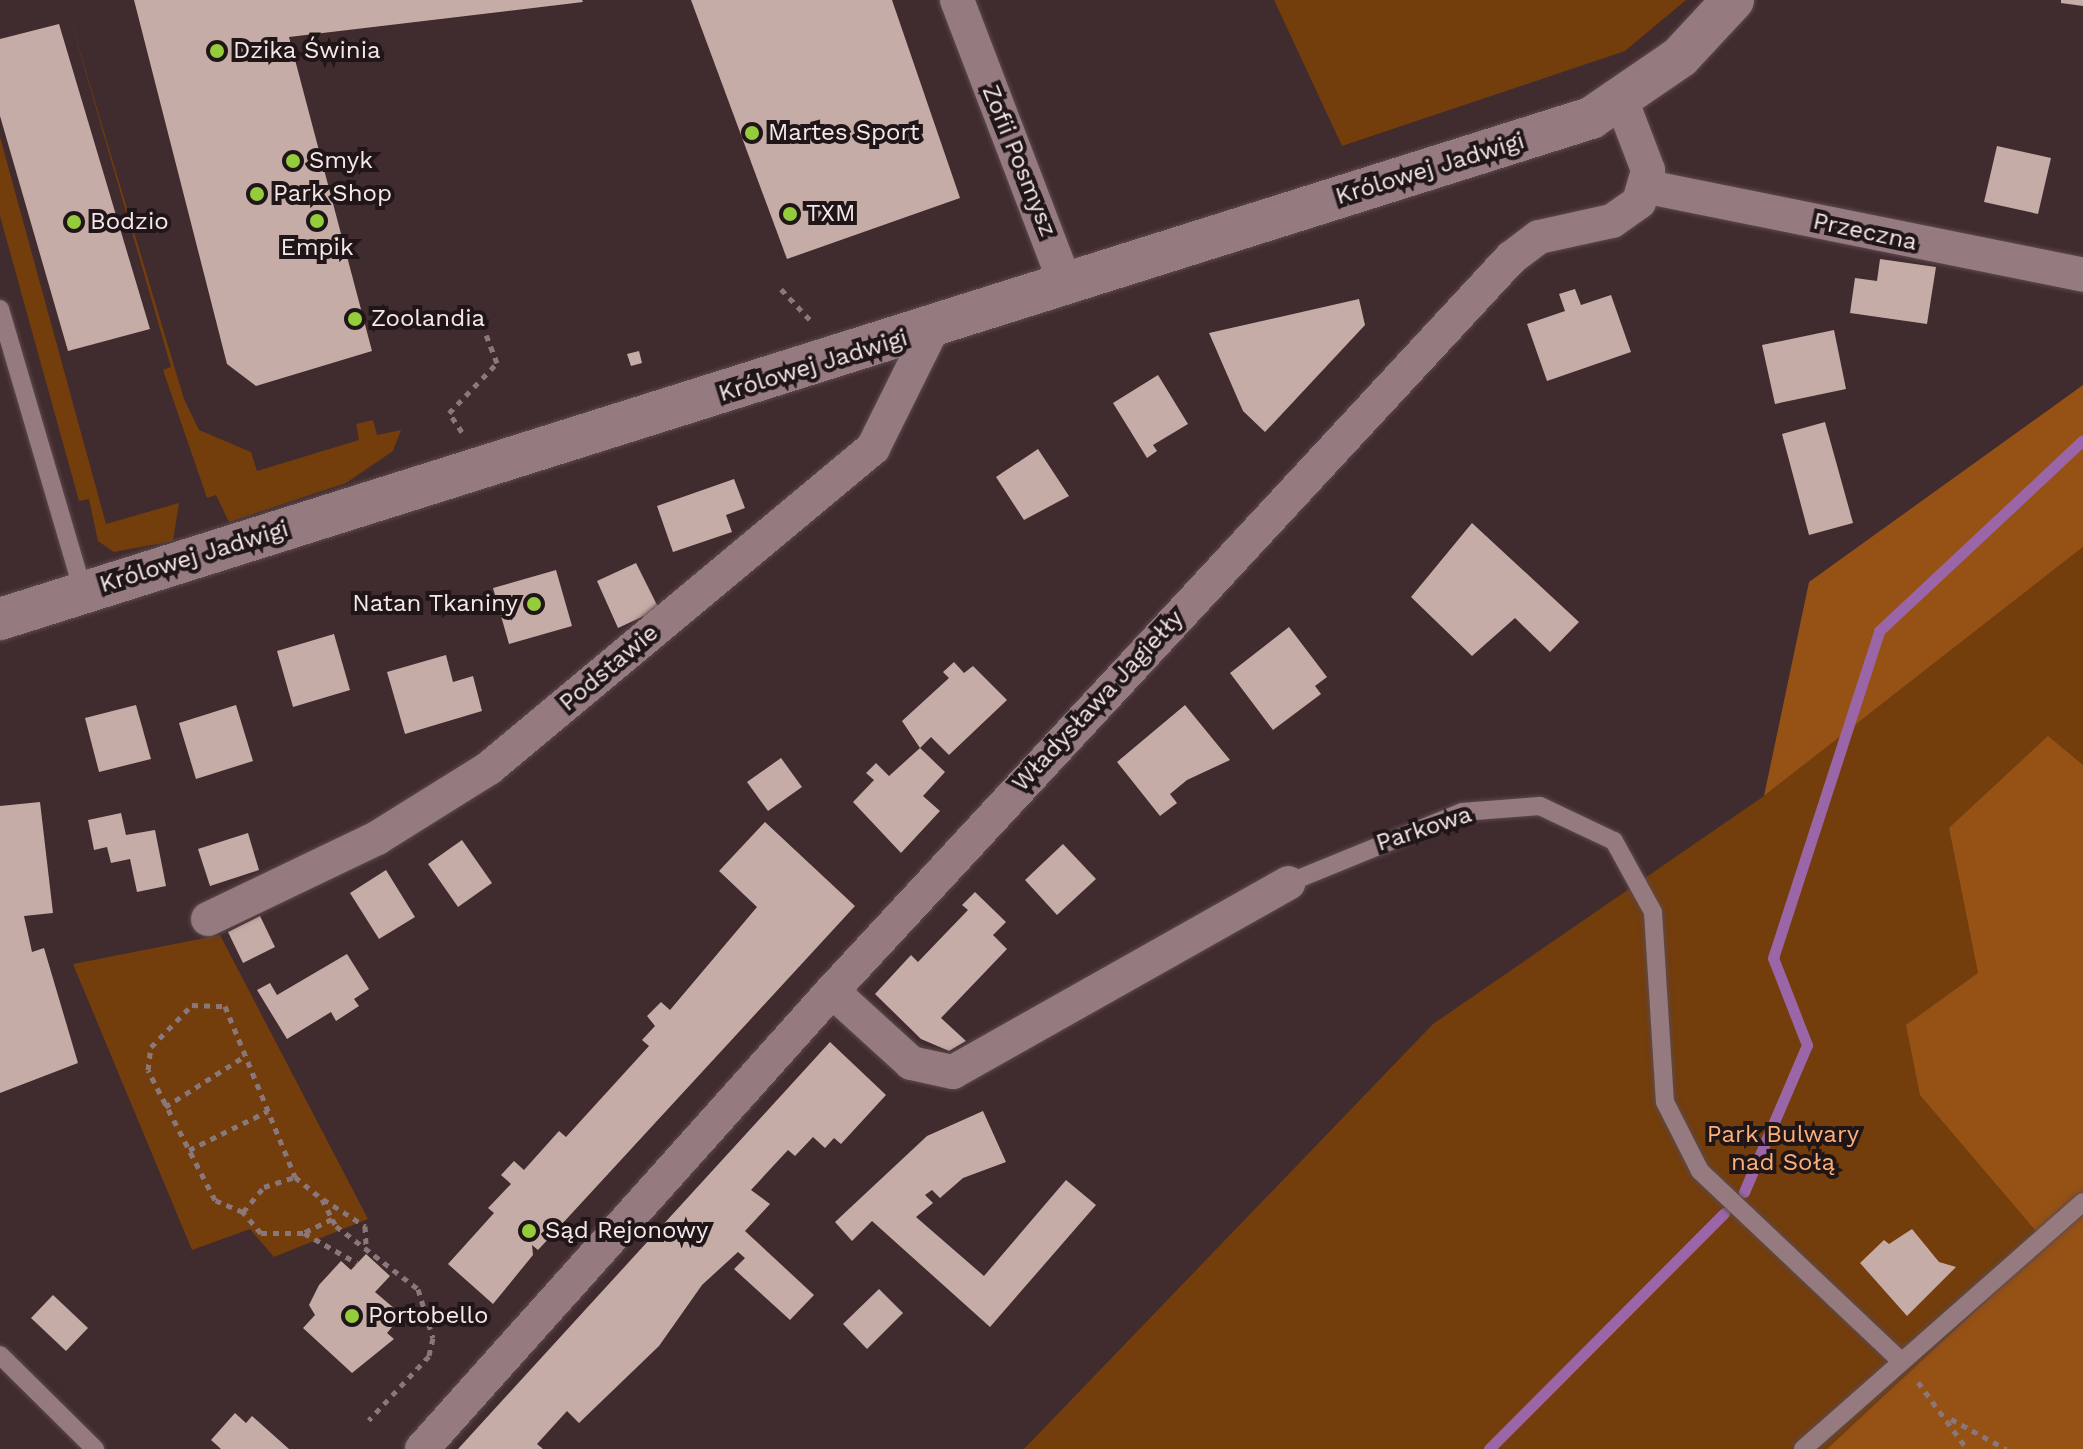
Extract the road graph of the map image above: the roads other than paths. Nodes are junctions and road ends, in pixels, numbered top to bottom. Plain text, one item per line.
1 (957, 0) edge
2 (1733, 0) edge
3 (1622, 102) junction
4 (1648, 187) junction
5 (2083, 275) edge
6 (1063, 278) junction
7 (0, 309) edge
8 (932, 329) junction
9 (9, 370) edge
10 (83, 591) junction
11 (0, 619) edge
12 (1288, 883) joint
13 (208, 919) dead end
14 (832, 991) junction
15 (2083, 1202) edge
16 (0, 1355) edge
17 (1900, 1360) junction
18 (95, 1449) edge
19 (422, 1449) edge
20 (1803, 1449) edge

1 - 6 street, Zofii Posmysz
2 - 3 street
3 - 4 street
3 - 6 street, Królowej Jadwigi
4 - 5 street, Przeczna
4 - 14 street, Władysława Jagiełły
6 - 8 street, Królowej Jadwigi
7 - 9 lane
8 - 10 street, Królowej Jadwigi
8 - 13 street, Podstawie
9 - 10 lane
10 - 11 street, Królowej Jadwigi
12 - 14 street, Parkowa
12 - 17 lane, Parkowa
14 - 19 street, Władysława Jagiełły
15 - 17 lane
16 - 18 lane
17 - 20 lane

